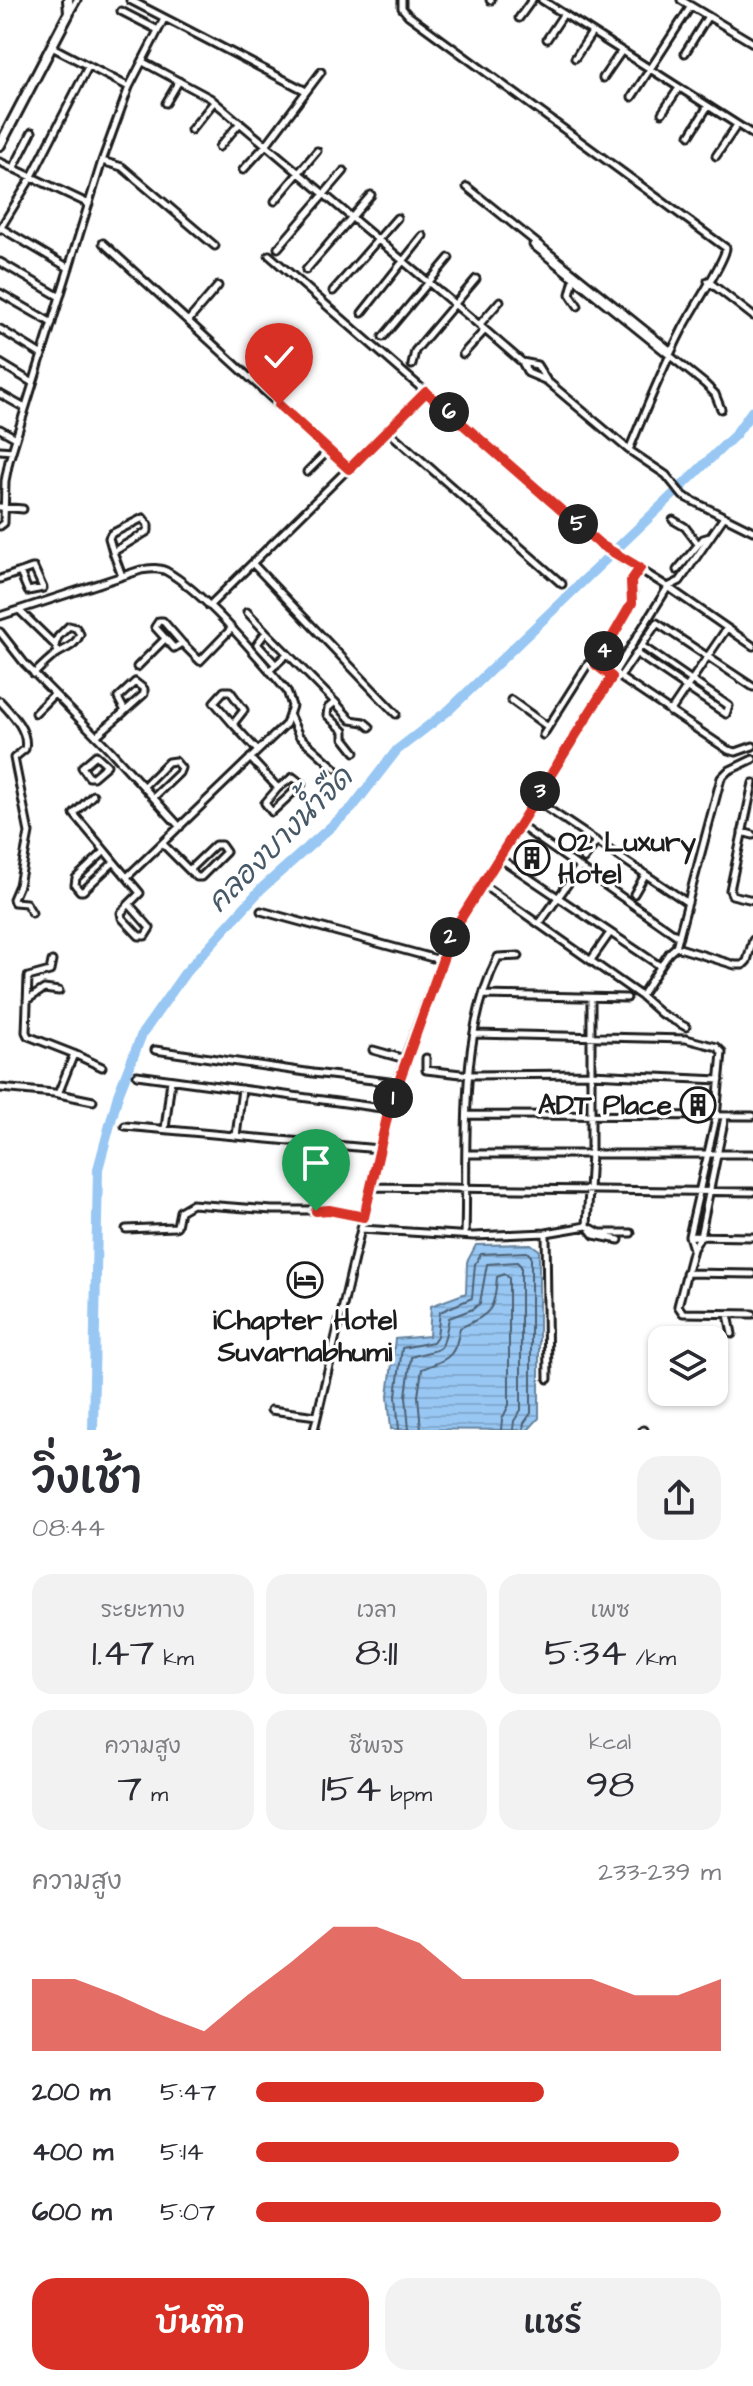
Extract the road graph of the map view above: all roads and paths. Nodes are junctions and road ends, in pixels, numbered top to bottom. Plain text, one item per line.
1 (67, 0) edge
2 (77, 0) edge
3 (130, 0) edge
4 (402, 0) edge
5 (532, 0) edge
6 (542, 0) edge
7 (681, 0) edge
8 (691, 6) junction
9 (65, 11) junction
10 (121, 11) dead end
11 (563, 15) junction
12 (708, 16) junction
13 (519, 18) dead end
14 (164, 19) junction
15 (158, 30) junction
16 (591, 34) junction
17 (547, 39) dead end
18 (753, 43) edge
19 (52, 47) junction
20 (621, 52) junction
21 (685, 53) dead end
22 (575, 58) dead end
23 (143, 62) junction
24 (88, 67) junction
25 (650, 69) junction
26 (321, 72) dead end
27 (603, 78) dead end
28 (179, 81) junction
29 (129, 87) junction
30 (679, 88) junction
31 (306, 91) junction
32 (632, 97) dead end
33 (214, 102) junction
34 (166, 103) dead end
35 (708, 106) junction
36 (662, 113) dead end
37 (240, 123) junction
38 (737, 125) junction
39 (191, 130) dead end
40 (32, 132) dead end
41 (752, 134) edge
42 (690, 135) dead end
43 (0, 145) edge
44 (266, 145) junction
45 (219, 147) dead end
46 (317, 151) dead end
47 (716, 156) dead end
48 (102, 161) junction
49 (0, 162) edge
50 (13, 169) junction
51 (243, 170) dead end
52 (344, 171) dead end
53 (299, 172) junction
54 (31, 178) junction
55 (467, 187) dead end
56 (324, 194) junction
57 (371, 195) dead end
58 (275, 201) dead end
59 (89, 204) junction
60 (351, 218) junction
61 (397, 218) dead end
62 (0, 229) edge
63 (423, 236) dead end
64 (378, 240) junction
65 (103, 243) dead end
66 (533, 245) dead end
67 (215, 246) dead end
68 (278, 248) dead end
69 (269, 255) dead end
70 (449, 258) dead end
71 (0, 262) edge
72 (404, 263) junction
73 (69, 268) junction
74 (306, 270) dead end
75 (476, 279) dead end
76 (574, 279) junction
77 (708, 281) junction
78 (429, 284) junction
79 (218, 286) dead end
80 (333, 291) dead end
81 (0, 293) edge
82 (60, 297) junction
83 (500, 301) dead end
84 (455, 305) junction
85 (578, 306) dead end
86 (362, 313) dead end
87 (753, 316) edge
88 (188, 321) junction
89 (52, 323) junction
90 (482, 328) junction
91 (0, 329) edge
92 (383, 337) dead end
93 (670, 353) junction
94 (463, 354) dead end
95 (42, 355) junction
96 (522, 362) junction
97 (0, 363) edge
98 (412, 365) dead end
99 (547, 381) junction
100 (33, 383) junction
101 (426, 392) junction
102 (0, 394) edge
103 (25, 408) junction
104 (721, 409) dead end
105 (0, 429) edge
106 (388, 431) junction
107 (16, 438) junction
108 (0, 450) edge
109 (329, 450) junction
110 (629, 450) junction
111 (12, 451) junction
112 (349, 469) junction
113 (307, 472) dead end
114 (3, 477) edge
115 (2, 507) edge
116 (23, 509) dead end
117 (724, 517) junction
118 (673, 520) dead end
119 (0, 526) edge
120 (753, 531) edge
121 (710, 537) junction
122 (698, 544) junction
123 (113, 552) junction
124 (252, 564) junction
125 (640, 568) junction
126 (677, 570) dead end
127 (20, 572) junction
128 (122, 576) junction
129 (0, 579) edge
130 (562, 584) dead end
131 (669, 586) junction
132 (43, 588) junction
133 (47, 600) junction
134 (209, 606) junction
135 (19, 610) junction
136 (247, 612) dead end
137 (0, 616) edge
138 (727, 628) junction
139 (231, 629) junction
140 (0, 632) edge
141 (266, 632) junction
142 (165, 639) junction
143 (182, 643) junction
144 (55, 645) junction
145 (642, 646) junction
146 (753, 646) edge
147 (58, 652) junction
148 (287, 654) junction
149 (637, 654) junction
150 (707, 656) junction
151 (276, 665) junction
152 (596, 665) junction
153 (137, 667) dead end
154 (269, 671) junction
155 (34, 674) junction
156 (615, 676) junction
157 (690, 679) junction
158 (686, 685) junction
159 (753, 687) edge
160 (54, 694) junction
161 (511, 700) dead end
162 (0, 701) edge
163 (335, 702) junction
164 (6, 707) junction
165 (125, 711) junction
166 (670, 712) junction
167 (0, 713) edge
168 (35, 713) dead end
169 (396, 714) dead end
170 (290, 716) junction
171 (351, 720) junction
172 (233, 724) junction
173 (370, 727) dead end
174 (548, 727) junction
175 (344, 731) junction
176 (543, 735) dead end
177 (96, 736) junction
178 (753, 746) edge
179 (258, 751) junction
180 (355, 752) dead end
181 (116, 758) junction
182 (250, 758) junction
183 (753, 759) edge
184 (107, 765) junction
185 (335, 768) dead end
186 (753, 783) edge
187 (144, 786) junction
188 (278, 788) junction
189 (93, 795) dead end
190 (154, 797) junction
191 (535, 800) junction
192 (519, 825) junction
193 (180, 827) junction
194 (742, 832) junction
195 (753, 835) edge
196 (596, 842) junction
197 (163, 844) junction
198 (105, 851) junction
199 (498, 857) junction
200 (584, 859) dead end
201 (114, 862) junction
202 (580, 867) junction
203 (189, 870) junction
204 (645, 875) junction
205 (127, 877) junction
206 (489, 889) dead end
207 (634, 894) dead end
208 (557, 898) junction
209 (753, 900) edge
210 (688, 903) junction
211 (129, 904) junction
212 (261, 911) dead end
213 (32, 913) dead end
214 (539, 924) junction
215 (610, 933) junction
216 (679, 937) junction
217 (753, 940) edge
218 (676, 947) junction
219 (519, 956) dead end
220 (440, 960) junction
221 (591, 960) junction
222 (52, 961) dead end
223 (660, 966) junction
224 (59, 991) dead end
225 (483, 995) junction
226 (641, 996) junction
227 (627, 998) dead end
228 (591, 999) junction
229 (27, 1000) junction
230 (686, 1027) dead end
231 (474, 1034) junction
232 (591, 1036) junction
233 (155, 1050) dead end
234 (373, 1050) dead end
235 (74, 1054) junction
236 (426, 1058) dead end
237 (405, 1059) junction
238 (102, 1067) dead end
239 (591, 1074) junction
240 (137, 1075) dead end
241 (470, 1075) junction
242 (171, 1080) junction
243 (720, 1080) junction
244 (398, 1083) junction
245 (0, 1088) edge
246 (242, 1089) junction
247 (58, 1094) junction
248 (93, 1101) dead end
249 (389, 1109) junction
250 (467, 1115) junction
251 (591, 1116) junction
252 (753, 1116) edge
253 (725, 1117) junction
254 (716, 1118) junction
255 (125, 1126) dead end
256 (165, 1129) junction
257 (236, 1136) junction
258 (380, 1149) junction
259 (591, 1153) junction
260 (468, 1154) junction
261 (718, 1154) junction
262 (753, 1154) edge
263 (706, 1155) junction
264 (370, 1187) junction
265 (467, 1189) junction
266 (589, 1190) junction
267 (699, 1191) junction
268 (710, 1192) junction
269 (753, 1192) edge
270 (364, 1217) junction
271 (588, 1227) junction
272 (126, 1229) dead end
273 (361, 1229) junction
274 (546, 1233) junction
275 (631, 1233) dead end
276 (465, 1235) junction
277 (689, 1236) junction
278 (700, 1237) junction
279 (753, 1237) edge
280 (619, 1240) dead end
281 (693, 1249) junction
282 (686, 1273) junction
283 (753, 1274) edge
284 (728, 1314) junction
285 (753, 1314) edge
286 (732, 1334) dead end
287 (548, 1379) dead end
288 (271, 1410) dead end
289 (318, 1416) junction
290 (314, 1430) edge

1 - 9 street
2 - 9 street
3 - 14 street
4 - 77 street
5 - 13 street
6 - 11 street
7 - 8 street
8 - 12 street
8 - 25 street
9 - 19 street
10 - 15 street
11 - 16 street
11 - 17 street
12 - 18 street
12 - 21 street
14 - 15 street
14 - 31 street
15 - 23 street
16 - 20 street
16 - 22 street
19 - 24 street
19 - 43 street
20 - 25 street
20 - 27 street
23 - 28 street
23 - 29 street
24 - 29 street
24 - 54 street
25 - 30 street
25 - 32 street
26 - 31 street
28 - 33 street
28 - 34 street
29 - 48 street
30 - 35 street
30 - 36 street
31 - 44 street
33 - 37 street
33 - 39 street
35 - 38 street
35 - 42 street
37 - 44 street
37 - 45 street
38 - 41 street
38 - 47 street
40 - 50 street
44 - 51 street
44 - 53 street
46 - 53 street
48 - 59 street
48 - 67 street
49 - 50 street
50 - 54 street
52 - 56 street
53 - 56 street
53 - 58 street
54 - 59 street
54 - 62 street
55 - 93 street
56 - 60 street
56 - 68 street
57 - 60 street
59 - 73 street
60 - 64 street
60 - 74 street
61 - 64 street
62 - 73 street
63 - 72 street
64 - 72 street
64 - 80 street
65 - 88 street
66 - 76 street
69 - 101 street
70 - 78 street
71 - 82 street
72 - 78 street
72 - 86 street
73 - 82 street
75 - 84 street
76 - 85 street
76 - 93 street
77 - 87 street
77 - 93 street
78 - 84 street
78 - 92 street
79 - 88 street
81 - 89 street
82 - 89 street
83 - 90 street
84 - 90 street
84 - 98 street
88 - 109 street
89 - 95 street
90 - 94 street
90 - 96 street
91 - 95 street
93 - 104 street
93 - 110 street
95 - 100 street
96 - 99 street
96 - 99 street
97 - 100 street
99 - 110 street
100 - 103 street
101 - 106 street
101 - 125 street
102 - 103 street
103 - 107 street
105 - 107 street
106 - 112 street
106 - 130 street
107 - 111 street
108 - 111 street
109 - 112 street
109 - 113 street
110 - 117 street
111 - 114 street
112 - 124 street
114 - 115 street
115 - 116 street
115 - 119 street
117 - 120 street
117 - 121 street
118 - 122 street
121 - 122 street
121 - 131 street
122 - 126 street
123 - 123 street
123 - 128 street
124 - 134 street
124 - 169 street
125 - 131 street
125 - 152 street
127 - 129 street
127 - 132 street
127 - 132 street
128 - 133 street
128 - 134 street
131 - 138 street
131 - 156 street
132 - 133 street
133 - 135 street
134 - 139 street
135 - 137 street
135 - 144 street
136 - 141 street
138 - 146 street
138 - 150 street
139 - 143 street
139 - 154 street
140 - 155 street
141 - 148 street
141 - 151 street
142 - 143 street
142 - 143 street
142 - 153 street
144 - 147 street
144 - 147 street
145 - 149 street
145 - 150 street
145 - 157 street
147 - 155 street
148 - 151 street
148 - 163 street
149 - 156 street
149 - 158 street
150 - 157 street
150 - 159 street
151 - 154 street
152 - 156 street
152 - 174 street
154 - 170 street
155 - 160 street
156 - 166 street
156 - 191 street
157 - 158 street
157 - 158 street
158 - 166 street
160 - 168 street
160 - 177 street
161 - 174 street
162 - 164 street
163 - 171 street
163 - 175 street
164 - 167 street
164 - 213 street
165 - 165 street
165 - 177 street
166 - 178 street
170 - 179 street
170 - 185 street
171 - 173 street
171 - 175 street
172 - 172 street
172 - 179 street
174 - 176 street
175 - 180 street
177 - 181 street
179 - 182 street
181 - 184 street
181 - 187 street
182 - 188 street
182 - 193 street
183 - 210 street
184 - 184 street
186 - 194 street
187 - 190 street
187 - 190 street
188 - 188 street
189 - 198 street
190 - 193 street
191 - 192 street
191 - 196 street
192 - 199 street
192 - 202 street
193 - 197 street
194 - 195 street
194 - 209 street
196 - 200 street
196 - 204 street
197 - 203 street
197 - 205 street
198 - 201 street
198 - 201 street
199 - 208 street
199 - 220 street
201 - 205 street
202 - 208 street
202 - 216 street
203 - 203 street
204 - 207 street
204 - 210 street
205 - 211 street
206 - 214 street
208 - 214 street
208 - 215 street
210 - 216 street
211 - 211 street
212 - 220 street
214 - 221 street
215 - 221 street
215 - 223 street
216 - 218 street
217 - 218 street
218 - 223 street
219 - 225 street
220 - 237 street
221 - 226 street
222 - 229 street
223 - 226 street
224 - 229 street
225 - 228 street
225 - 231 street
226 - 230 street
227 - 228 street
228 - 232 street
229 - 235 street
231 - 232 street
231 - 241 street
232 - 239 street
232 - 243 street
233 - 244 street
234 - 237 street
235 - 238 street
235 - 247 street
236 - 241 street
237 - 244 street
239 - 241 street
239 - 243 street
239 - 251 street
240 - 242 street
241 - 250 street
242 - 246 street
242 - 256 street
243 - 254 street
244 - 249 street
245 - 247 street
246 - 249 street
246 - 257 street
247 - 248 street
249 - 258 street
250 - 251 street
250 - 260 street
251 - 254 street
251 - 259 street
252 - 253 street
253 - 254 street
253 - 261 street
254 - 263 street
255 - 256 street
256 - 257 street
257 - 258 street
258 - 264 street
259 - 260 street
259 - 263 street
259 - 266 street
260 - 265 street
261 - 262 street
261 - 263 street
261 - 268 street
263 - 267 street
264 - 265 street
264 - 270 street
265 - 266 street
265 - 276 street
266 - 267 street
266 - 271 street
267 - 268 street
267 - 277 street
268 - 269 street
268 - 278 street
270 - 272 street
270 - 273 street
271 - 274 street
271 - 275 street
271 - 280 street
273 - 276 street
273 - 289 street
274 - 276 street
274 - 287 street
277 - 278 street
277 - 281 street
278 - 279 street
278 - 281 street
281 - 282 street
282 - 283 street
282 - 284 street
284 - 285 street
284 - 286 street
288 - 289 street
289 - 290 street

